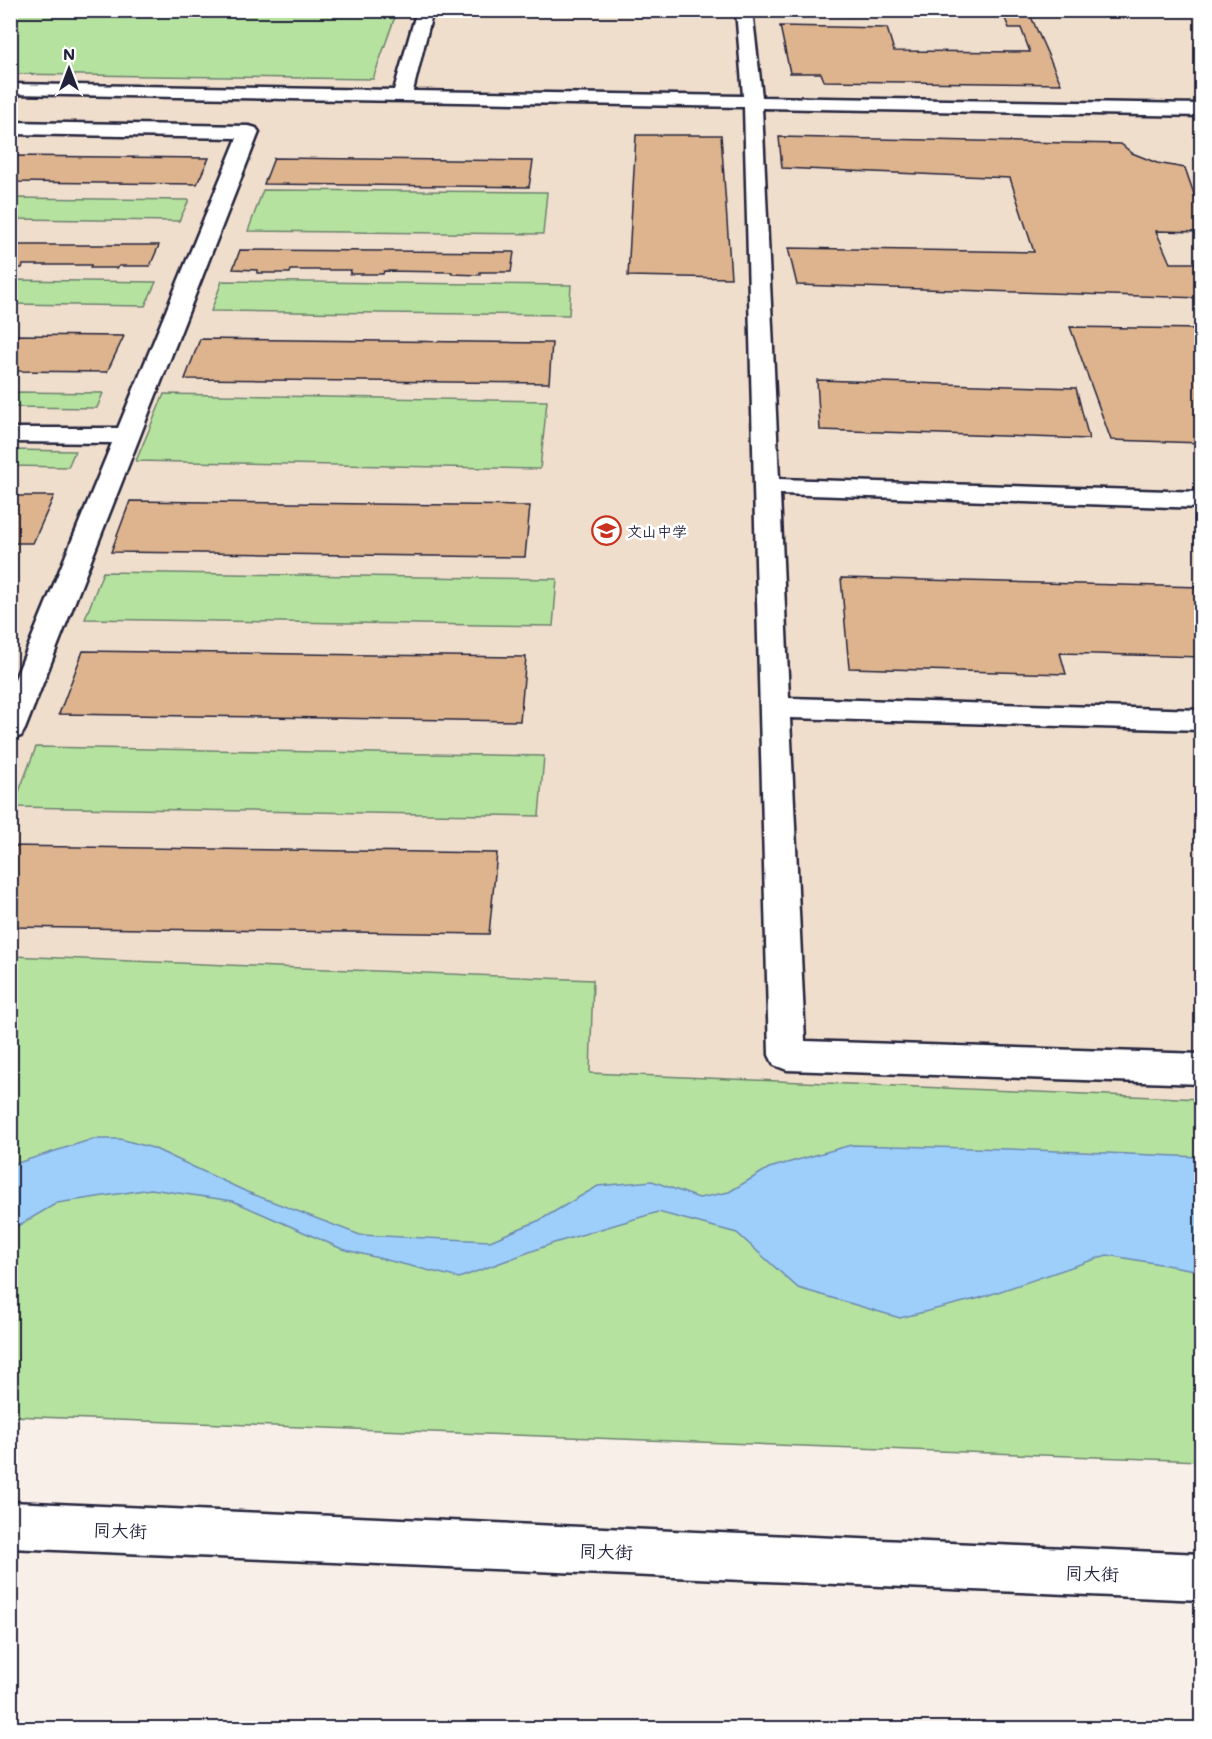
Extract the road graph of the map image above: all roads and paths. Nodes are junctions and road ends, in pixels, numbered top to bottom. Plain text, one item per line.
1 (425, 10) edge
2 (744, 10) edge
3 (10, 89) edge
4 (402, 96) junction
5 (753, 103) junction
6 (1202, 110) edge
7 (10, 128) edge
8 (10, 435) edge
9 (127, 436) junction
10 (766, 486) junction
11 (1202, 500) edge
12 (774, 708) junction
13 (1202, 720) edge
14 (10, 729) edge
15 (1202, 1069) edge
16 (10, 1525) edge
17 (1202, 1577) edge

1 - 4 street
2 - 5 street
3 - 4 street
4 - 5 street
5 - 6 street
5 - 10 street
7 - 9 street
8 - 9 street
9 - 14 street
10 - 11 street
10 - 12 street
12 - 13 street
12 - 15 street
16 - 17 street, 同大街

